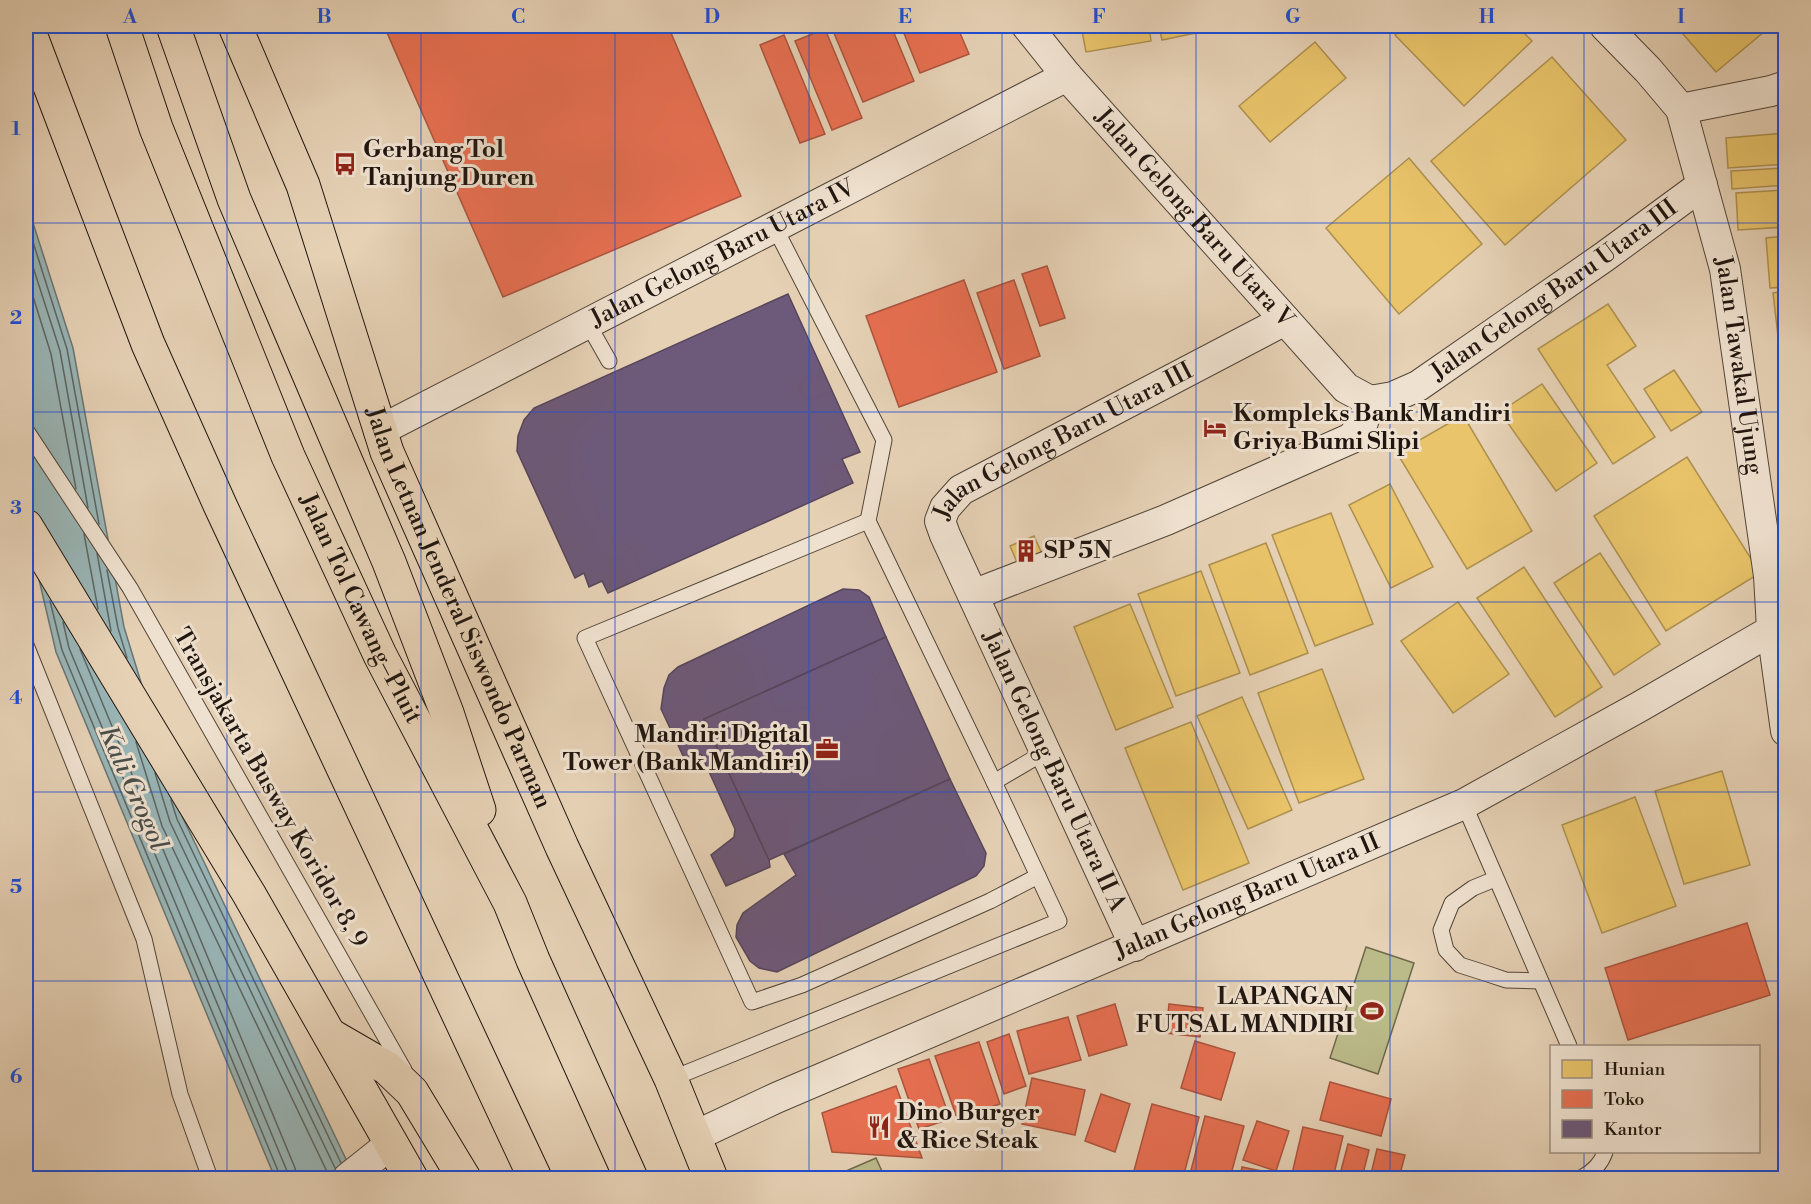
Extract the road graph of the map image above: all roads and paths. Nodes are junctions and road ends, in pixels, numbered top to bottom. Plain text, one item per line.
1 (27, 26) edge
2 (122, 26) edge
3 (173, 26) edge
4 (235, 26) edge
5 (1027, 26) edge
6 (1605, 26) edge
7 (1067, 76) junction
8 (1785, 86) edge
9 (1681, 109) junction
10 (1702, 185) junction
11 (775, 228) junction
12 (1285, 320) junction
13 (588, 324) junction
14 (609, 360) dead end
15 (1370, 401) junction
16 (26, 430) edge
17 (379, 431) junction
18 (868, 521) junction
19 (26, 526) edge
20 (973, 596) junction
21 (1779, 626) edge
22 (27, 651) edge
23 (1785, 731) edge
24 (1045, 752) junction
25 (994, 782) junction
26 (1464, 804) junction
27 (1038, 876) junction
28 (1496, 879) junction
29 (510, 903) junction
30 (1135, 946) junction
31 (1540, 981) junction
32 (328, 1034) junction
33 (1568, 1045) edge
34 (671, 1079) junction
35 (435, 1130) junction
36 (693, 1137) junction
37 (392, 1143) junction
38 (1605, 1153) edge
39 (353, 1175) edge
40 (210, 1179) edge
41 (411, 1179) edge
42 (462, 1179) edge
43 (535, 1179) edge
44 (631, 1179) edge
45 (711, 1179) edge
46 (1581, 1179) edge

1 - 43 highway
2 - 29 highway, Jalan Tol Cawang–Pluit
3 - 29 highway
4 - 17 highway, Jalan Letnan Jenderal Siswondo Parman
5 - 7 street, Jalan Gelong Baru Utara V
6 - 9 street, Jalan Tawakal Ujung
7 - 11 street, Jalan Gelong Baru Utara IV
7 - 12 street, Jalan Gelong Baru Utara V
8 - 9 street
9 - 10 street, Jalan Tawakal Ujung
10 - 15 street, Jalan Gelong Baru Utara III
10 - 21 street, Jalan Tawakal Ujung
11 - 13 street, Jalan Gelong Baru Utara IV
11 - 18 lane
12 - 15 street, Jalan Gelong Baru Utara V
12 - 20 street, Jalan Gelong Baru Utara III
13 - 14 lane
13 - 17 street, Jalan Gelong Baru Utara IV
15 - 20 street
16 - 35 lane, Transjakarta Busway Koridor 8, 9
17 - 34 highway, Jalan Letnan Jenderal Siswondo Parman
18 - 25 lane
18 - 27 lane
19 - 32 highway
20 - 24 street, Jalan Gelong Baru Utara II A
21 - 23 street, Jalan Tawakal Ujung
21 - 26 street, Jalan Gelong Baru Utara II
22 - 40 lane
24 - 25 lane
24 - 30 street, Jalan Gelong Baru Utara II A
25 - 27 lane
26 - 28 lane
26 - 30 street, Jalan Gelong Baru Utara II
27 - 34 lane
28 - 31 lane
28 - 31 lane
29 - 44 highway, Jalan Tol Cawang–Pluit
30 - 36 street, Jalan Gelong Baru Utara II
31 - 33 lane
32 - 35 highway
32 - 37 highway
34 - 36 highway, Jalan Letnan Jenderal Siswondo Parman
35 - 42 highway
36 - 45 highway, Jalan Letnan Jenderal Siswondo Parman
37 - 39 street
37 - 41 highway
38 - 46 lane

